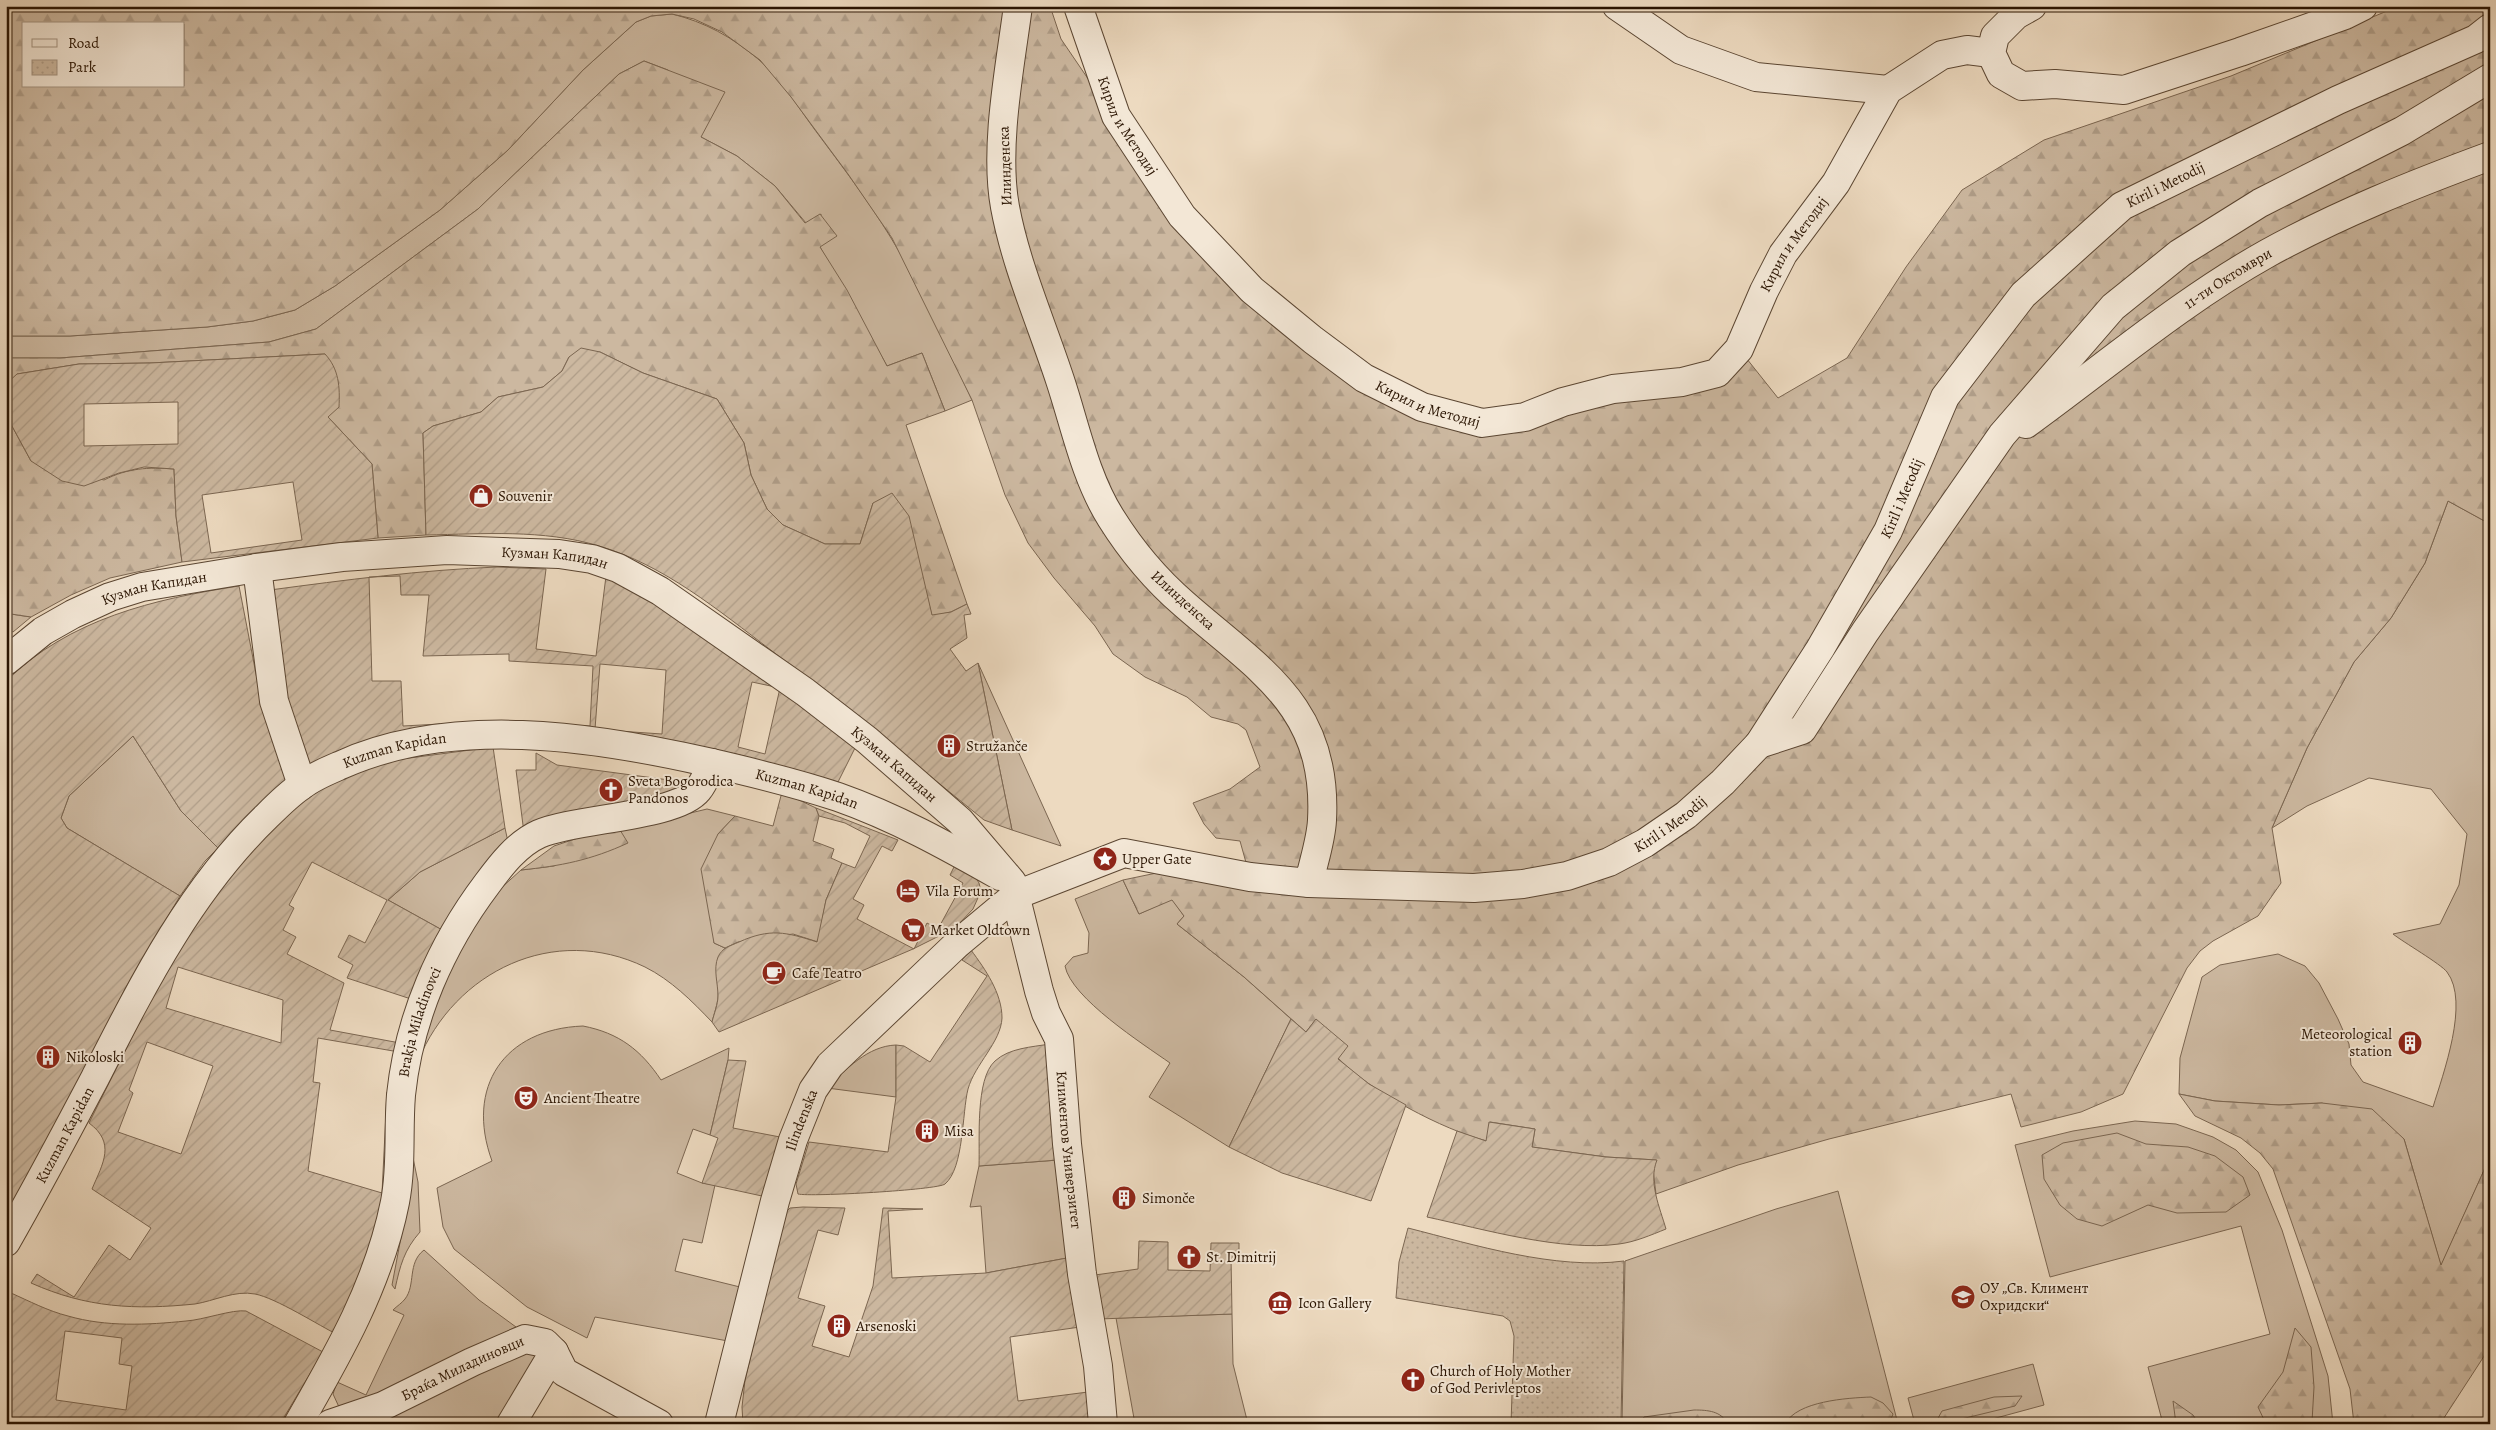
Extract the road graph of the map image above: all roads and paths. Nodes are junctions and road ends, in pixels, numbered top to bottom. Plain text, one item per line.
1 (1018, 6) edge
2 (1617, 6) edge
3 (2032, 6) edge
4 (2363, 6) edge
5 (1082, 9) edge
6 (2490, 28) edge
7 (1991, 53) junction
8 (2490, 78) edge
9 (1888, 90) junction
10 (2490, 156) edge
11 (1992, 449) junction
12 (257, 568) junction
13 (6, 660) edge
14 (1759, 744) junction
15 (712, 763) junction
16 (302, 785) junction
17 (1309, 883) junction
18 (1014, 889) junction
19 (6, 1242) edge
20 (554, 1352) junction
21 (298, 1424) edge
22 (330, 1424) edge
23 (511, 1424) edge
24 (659, 1424) edge
25 (719, 1424) edge
26 (1103, 1424) edge

1 - 17 street, Илинденска
2 - 9 street
3 - 7 street
4 - 7 street
5 - 9 street, Кирил и Методиј
6 - 14 street, Kiril i Metodij
7 - 9 street
8 - 11 street
10 - 11 street, 11-ти Октомври
11 - 14 street
12 - 13 street, Кузман Капидан
12 - 16 street
12 - 18 street, Кузман Капидан
14 - 17 street, Kiril i Metodij
15 - 16 street, Kuzman Kapidan
15 - 18 street, Kuzman Kapidan
15 - 21 street, Brakja Miladinovci
16 - 19 street, Kuzman Kapidan
17 - 18 street
18 - 25 street, Ilindenska
18 - 26 street, Климентов Универзитет
20 - 22 street, Браќа Миладиновци
20 - 23 street
20 - 24 street

